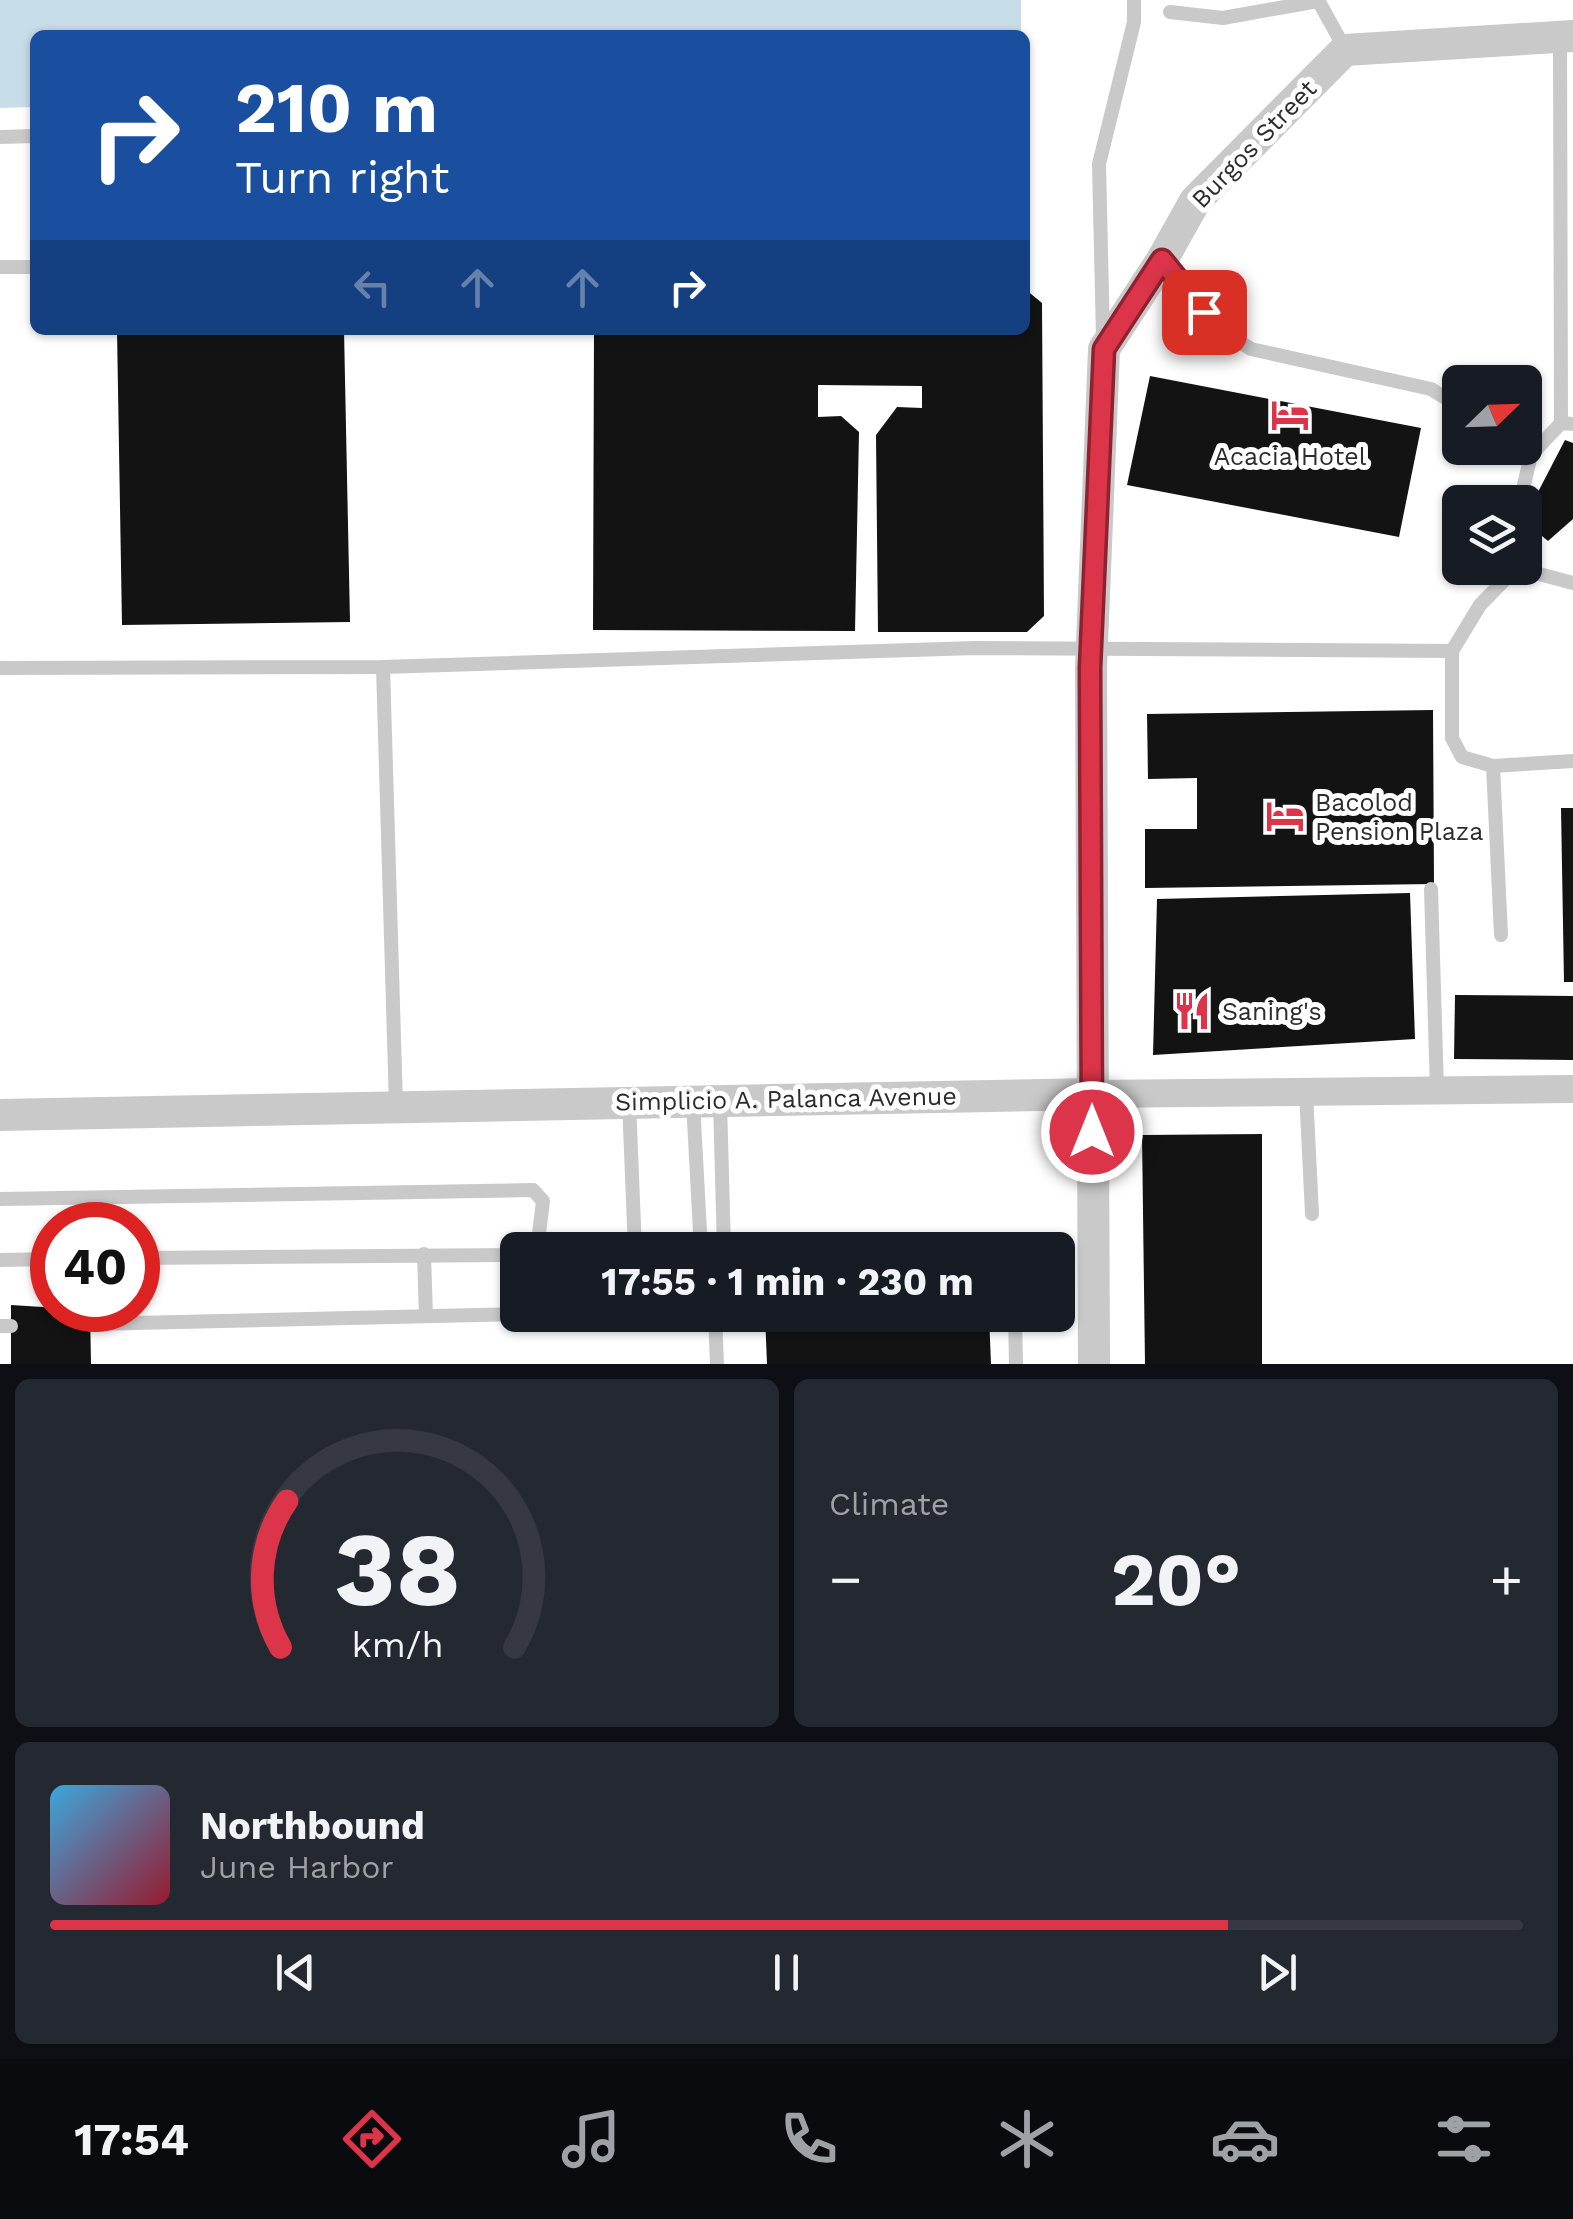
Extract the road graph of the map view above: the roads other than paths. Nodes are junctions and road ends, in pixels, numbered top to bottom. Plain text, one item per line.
1 (1134, 0) edge
2 (1318, 0) edge
3 (1170, 12) dead end
4 (1566, 36) edge
5 (1346, 50) junction
6 (30, 136) edge
7 (0, 137) edge
8 (1162, 260) junction
9 (0, 267) edge
10 (30, 267) edge
11 (1104, 349) junction
12 (1442, 395) edge
13 (1567, 423) edge
14 (1542, 440) edge
15 (1542, 575) edge
16 (1573, 583) edge
17 (1499, 585) edge
18 (1092, 648) junction
19 (1452, 652) junction
20 (383, 667) junction
21 (0, 668) edge
22 (1573, 762) edge
23 (1492, 766) junction
24 (1431, 890) dead end
25 (1501, 935) dead end
26 (1573, 1088) edge
27 (1437, 1090) junction
28 (1306, 1092) junction
29 (1092, 1094) junction
30 (706, 1100) junction
31 (629, 1102) junction
32 (396, 1108) junction
33 (0, 1115) edge
34 (0, 1199) edge
35 (1312, 1214) dead end
36 (539, 1232) edge
37 (634, 1232) edge
38 (702, 1232) edge
39 (722, 1232) edge
40 (424, 1254) junction
41 (500, 1255) edge
42 (160, 1258) edge
43 (30, 1259) edge
44 (0, 1260) edge
45 (500, 1314) edge
46 (426, 1316) junction
47 (160, 1322) edge
48 (716, 1332) edge
49 (1015, 1332) edge
50 (717, 1364) edge
51 (1016, 1364) edge
52 (1094, 1364) edge

1 - 11 lane
2 - 3 lane
2 - 5 lane
4 - 5 street
4 - 13 lane
5 - 8 street, Burgos Street
6 - 7 lane
8 - 11 street, Burgos Street
8 - 12 lane
9 - 10 lane
11 - 18 street
13 - 14 lane
15 - 16 lane
17 - 19 lane
18 - 19 lane
18 - 20 lane
18 - 29 street
19 - 23 lane
20 - 21 lane
20 - 32 lane
22 - 23 lane
23 - 25 lane
24 - 27 lane
26 - 27 street, Simplicio A. Palanca Avenue
27 - 28 street, Simplicio A. Palanca Avenue
28 - 29 street, Simplicio A. Palanca Avenue
28 - 35 lane
29 - 30 street, Simplicio A. Palanca Avenue
29 - 52 street
30 - 31 street, Simplicio A. Palanca Avenue
30 - 38 lane
30 - 39 lane
31 - 32 street, Simplicio A. Palanca Avenue
31 - 37 lane
32 - 33 street, Simplicio A. Palanca Avenue
34 - 36 lane
40 - 41 lane
40 - 42 lane
40 - 46 lane
43 - 44 lane
45 - 46 lane
46 - 47 lane
48 - 50 lane
49 - 51 lane

